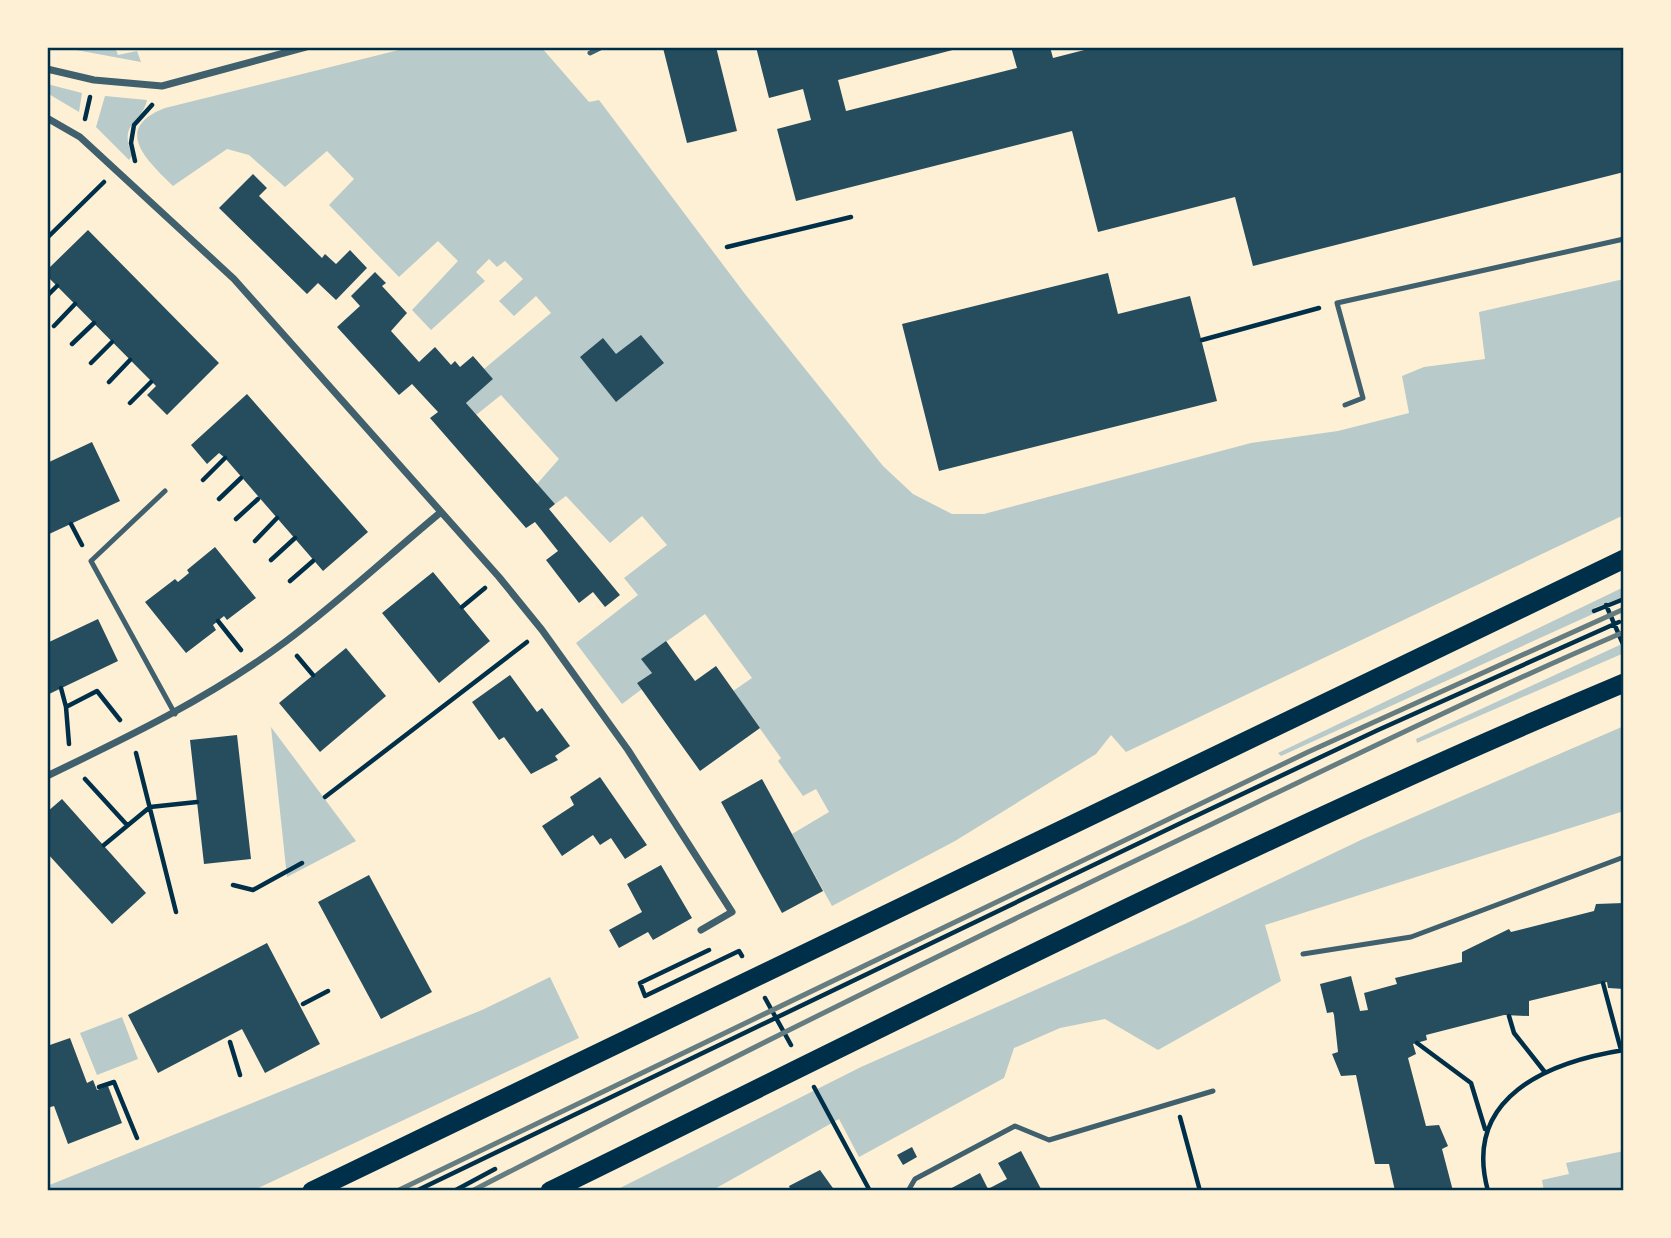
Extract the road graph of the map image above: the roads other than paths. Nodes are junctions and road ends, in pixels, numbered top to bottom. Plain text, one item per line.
1 (306, 47) edge
2 (602, 47) edge
3 (590, 53) dead end
4 (47, 69) edge
5 (47, 118) edge
6 (1624, 239) edge
7 (1345, 405) dead end
8 (165, 491) dead end
9 (441, 512) junction
10 (1624, 559) edge
11 (1624, 683) edge
12 (175, 714) junction
13 (47, 776) edge
14 (1624, 857) edge
15 (701, 930) dead end
16 (1303, 954) dead end
17 (1213, 1091) dead end
18 (312, 1191) edge
19 (550, 1191) edge
20 (908, 1191) edge

1 - 4 street
2 - 3 lane
5 - 9 street
6 - 7 lane
8 - 12 lane
9 - 12 street
9 - 15 street
10 - 18 highway
11 - 19 highway
12 - 13 street
14 - 16 lane
17 - 20 lane

